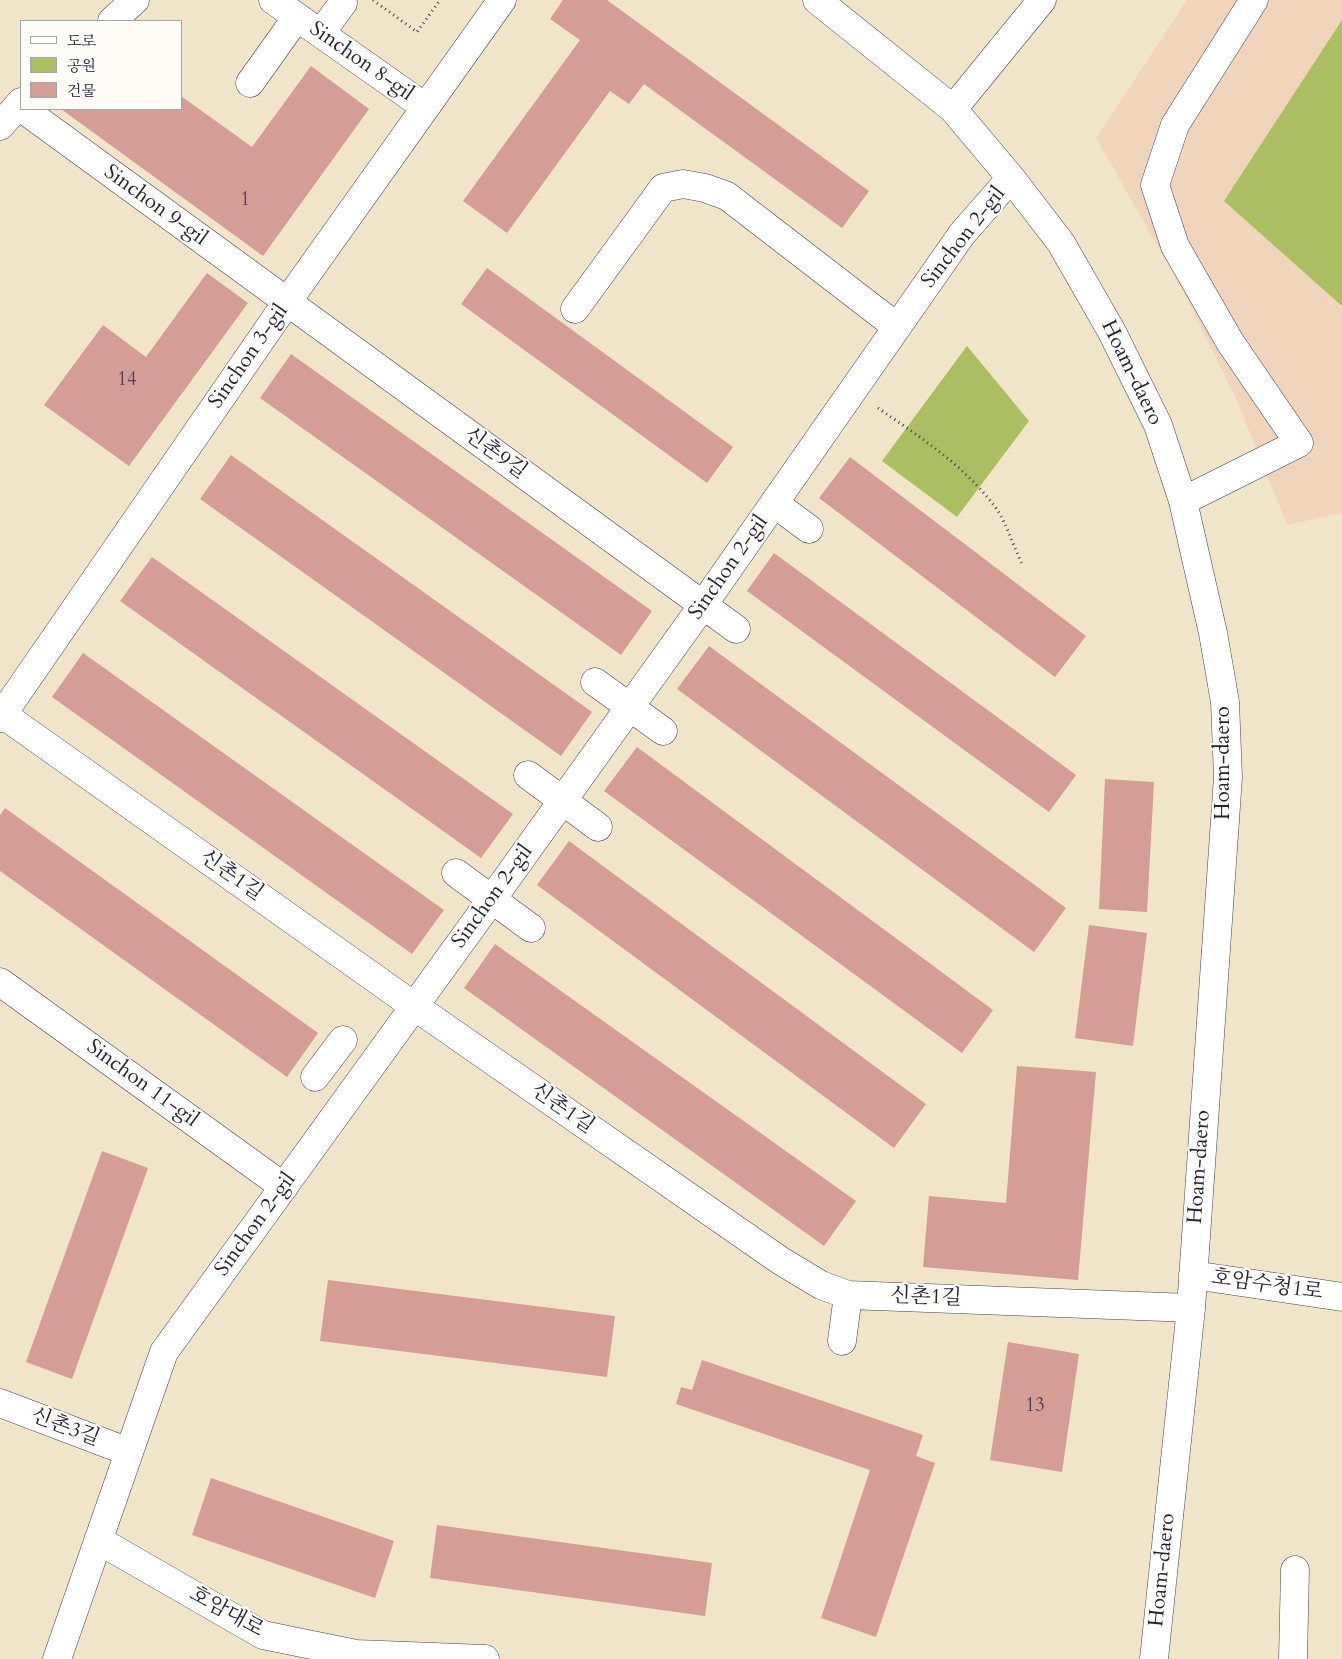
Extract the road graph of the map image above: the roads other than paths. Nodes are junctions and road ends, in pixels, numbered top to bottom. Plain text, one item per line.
1 (135, 0) edge
2 (273, 0) edge
3 (502, 0) edge
4 (817, 0) edge
5 (1042, 0) edge
6 (1254, 0) edge
7 (343, 4) dead end
8 (297, 17) junction
9 (113, 20) edge
10 (321, 33) junction
11 (250, 82) dead end
12 (17, 103) edge
13 (425, 107) junction
14 (953, 109) junction
15 (26, 110) edge
16 (0, 126) edge
17 (1011, 178) junction
18 (287, 302) junction
19 (575, 309) dead end
20 (897, 327) junction
21 (1183, 501) junction
22 (774, 503) junction
23 (809, 529) dead end
24 (703, 605) junction
25 (736, 630) dead end
26 (595, 682) dead end
27 (630, 707) junction
28 (1, 716) edge
29 (663, 731) dead end
30 (528, 775) dead end
31 (562, 801) junction
32 (598, 827) dead end
33 (456, 873) dead end
34 (492, 900) junction
35 (531, 928) dead end
36 (0, 982) edge
37 (414, 1006) junction
38 (343, 1040) dead end
39 (315, 1077) dead end
40 (284, 1187) junction
41 (1192, 1275) junction
42 (848, 1295) junction
43 (1342, 1297) edge
44 (1191, 1308) junction
45 (842, 1341) dead end
46 (0, 1404) edge
47 (129, 1452) junction
48 (98, 1540) junction
49 (1295, 1570) dead end
50 (57, 1659) edge
51 (485, 1659) edge
52 (1154, 1659) edge
53 (1293, 1659) edge

1 - 9 street
2 - 8 street, Sinchon 8-gil
3 - 13 street, Sinchon 3-gil
4 - 14 street, Hoam-daero
5 - 14 street
6 - 21 street
7 - 10 street
8 - 10 street, Sinchon 8-gil
8 - 11 street
10 - 13 street, Sinchon 8-gil
12 - 16 street
13 - 18 street, Sinchon 3-gil
14 - 17 street, Hoam-daero
15 - 18 street, Sinchon 9-gil
17 - 20 street, Sinchon 2-gil
17 - 21 street, Hoam-daero
18 - 24 street, 신촌9길
18 - 28 street, Sinchon 3-gil
19 - 20 street
20 - 22 street, Sinchon 2-gil
21 - 41 street, Hoam-daero
22 - 23 street
22 - 24 street, Sinchon 2-gil
24 - 25 street, 신촌9길
24 - 27 street, Sinchon 2-gil
26 - 27 street
27 - 29 street
27 - 31 street, Sinchon 2-gil
28 - 37 street, 신촌1길
30 - 31 street
31 - 32 street
31 - 34 street, Sinchon 2-gil
33 - 34 street
34 - 35 street
34 - 37 street, Sinchon 2-gil
36 - 40 street, Sinchon 11-gil
37 - 40 street, Sinchon 2-gil
37 - 42 street, 신촌1길
38 - 39 street
40 - 47 street, Sinchon 2-gil
41 - 43 street, 호암수청1로
41 - 44 street, Hoam-daero
42 - 44 street, 신촌1길
42 - 45 street
44 - 52 street, Hoam-daero
46 - 47 street, 신촌3길
47 - 48 street, Sinchon 2-gil
48 - 50 street, Sinchon 2-gil
48 - 51 street, 호암대로
49 - 53 street

